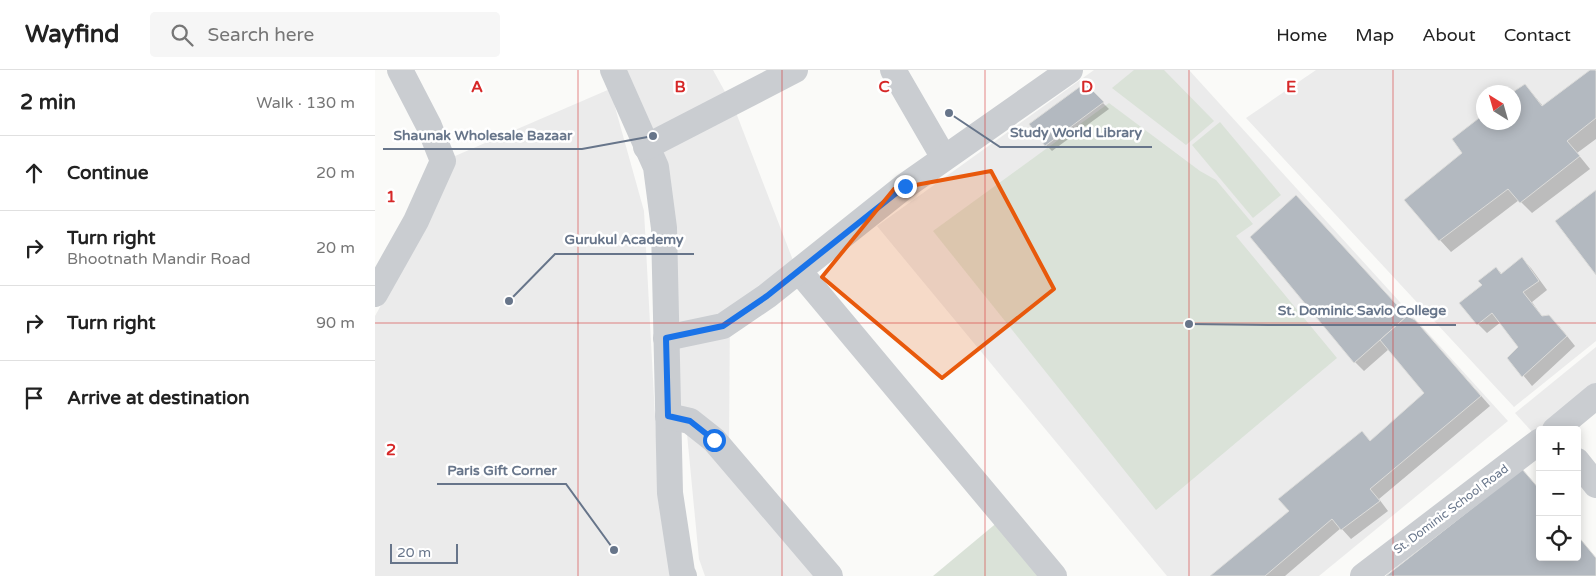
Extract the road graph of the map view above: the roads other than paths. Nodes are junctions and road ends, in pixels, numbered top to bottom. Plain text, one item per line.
1 (400, 70) edge
2 (613, 70) edge
3 (795, 70) edge
4 (893, 70) edge
5 (1070, 70) edge
6 (646, 146) junction
7 (944, 158) junction
8 (799, 271) junction
9 (375, 294) edge
10 (666, 338) junction
11 (1596, 396) edge
12 (668, 416) junction
13 (1560, 426) edge
14 (1536, 445) edge
15 (1581, 466) edge
16 (1596, 485) edge
17 (684, 576) edge
18 (830, 576) edge
19 (1054, 576) edge
20 (1363, 576) edge

1 - 9 street
2 - 6 street
3 - 6 street
4 - 7 street
5 - 7 street
6 - 10 street
7 - 8 street
8 - 10 street
8 - 19 street
10 - 12 street
11 - 13 street
12 - 17 street
12 - 18 street
14 - 20 street, St. Dominic School Road
15 - 16 street

